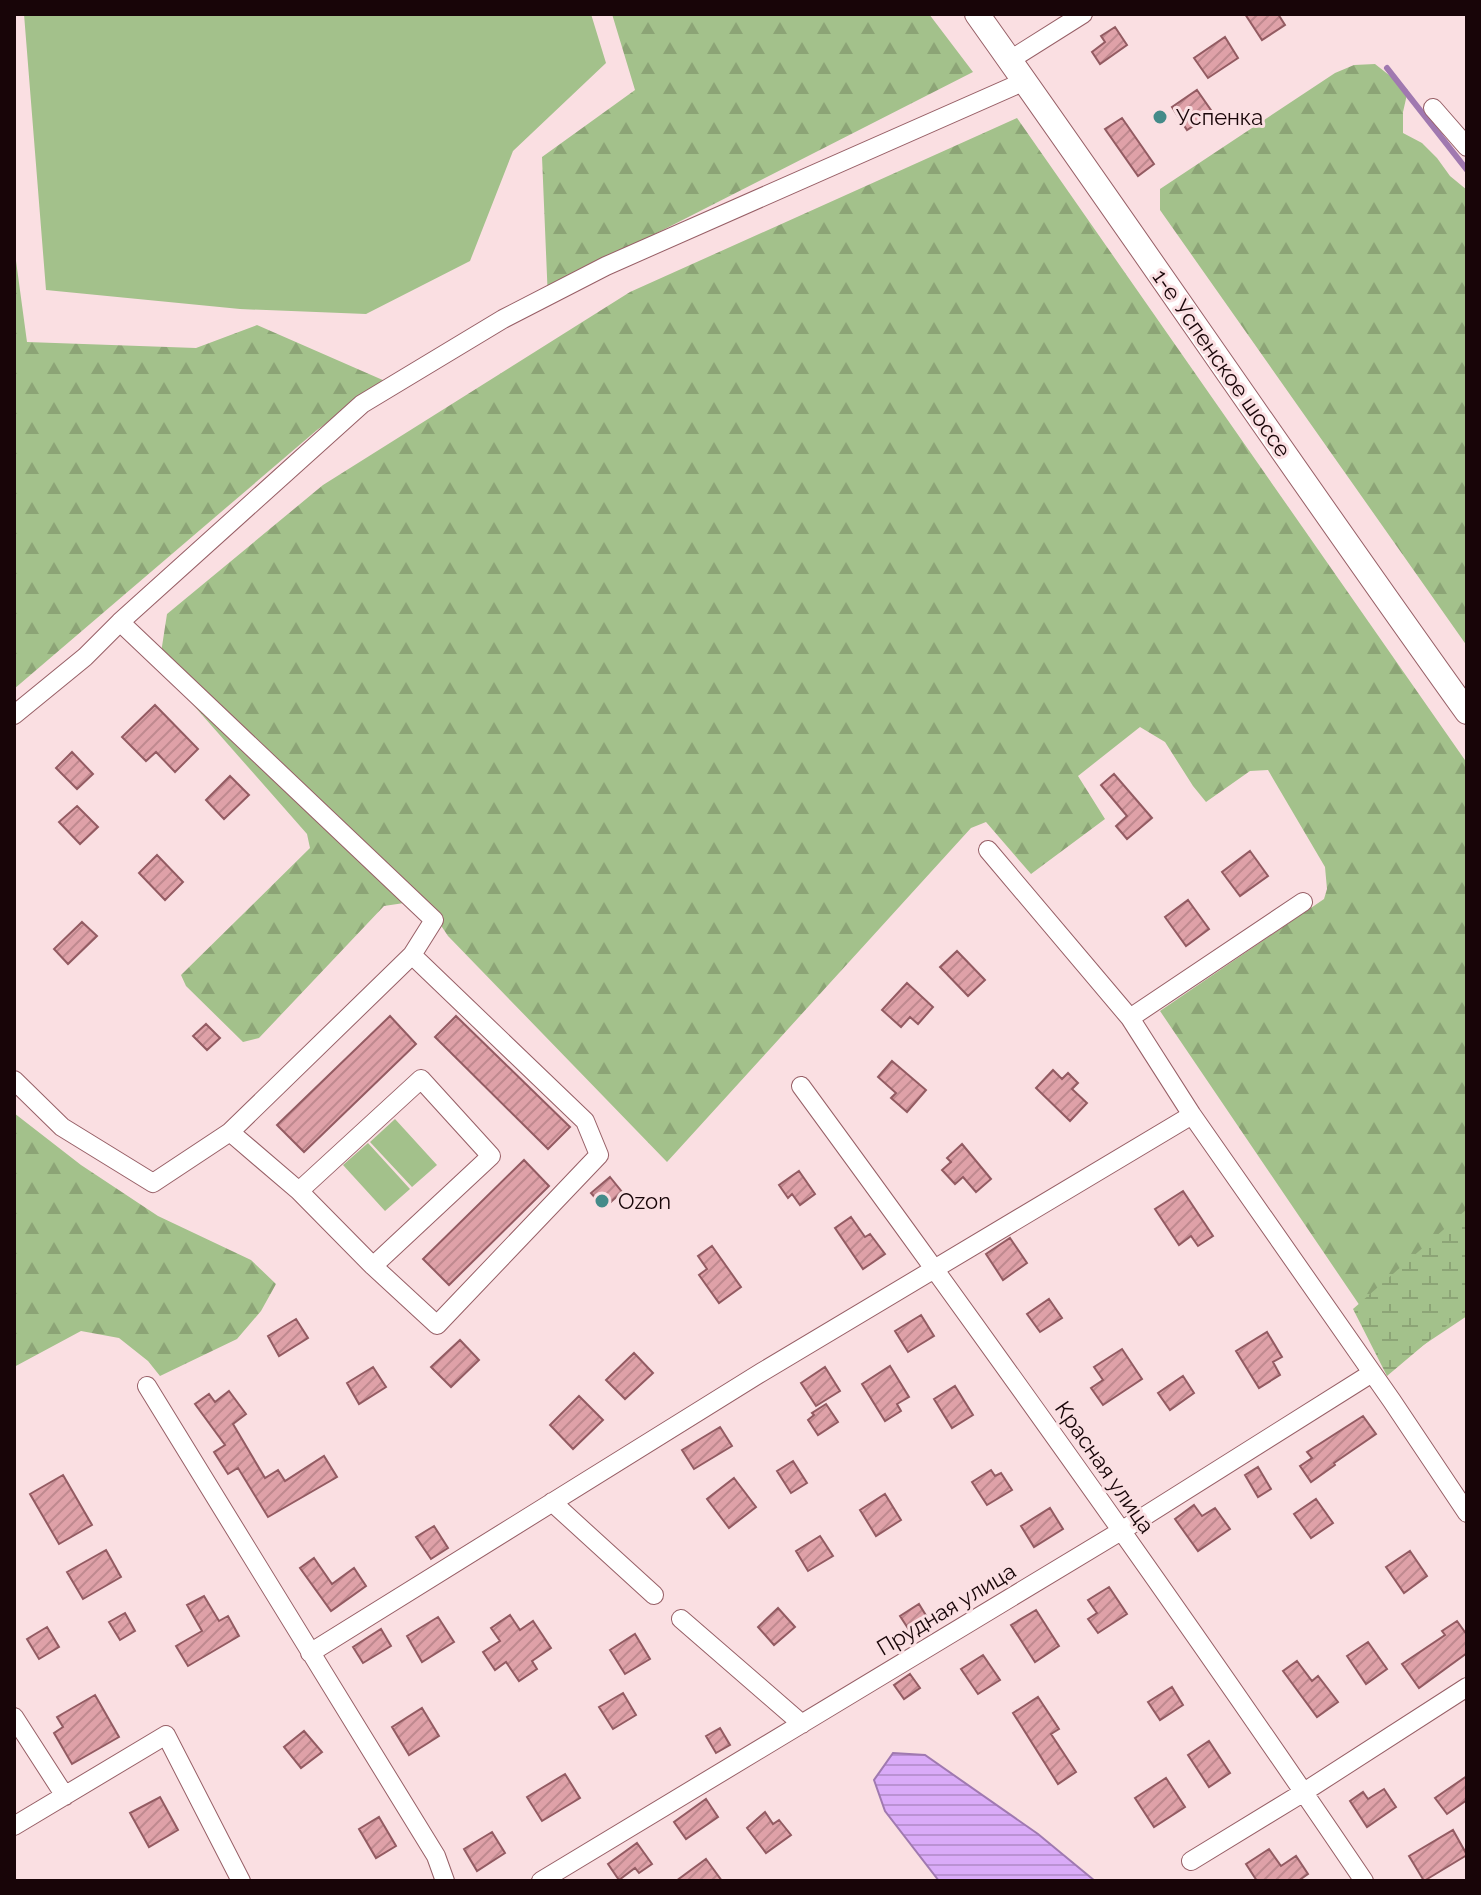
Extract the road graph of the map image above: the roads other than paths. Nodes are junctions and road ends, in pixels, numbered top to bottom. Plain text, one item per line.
1 (977, 14) edge
2 (1083, 14) edge
3 (1010, 60) junction
4 (1025, 81) junction
5 (1433, 108) dead end
6 (1467, 147) edge
7 (120, 622) junction
8 (1467, 712) edge
9 (14, 715) edge
10 (988, 850) dead end
11 (1303, 902) dead end
12 (412, 955) junction
13 (1130, 1018) junction
14 (14, 1080) edge
15 (801, 1086) dead end
16 (1192, 1115) junction
17 (230, 1132) junction
18 (299, 1191) junction
19 (373, 1266) junction
20 (934, 1269) junction
21 (1372, 1373) junction
22 (147, 1386) dead end
23 (552, 1502) junction
24 (1467, 1513) edge
25 (1121, 1531) junction
26 (654, 1595) dead end
27 (681, 1619) dead end
28 (310, 1653) junction
29 (1467, 1687) edge
30 (14, 1717) edge
31 (802, 1724) junction
32 (1304, 1792) junction
33 (65, 1796) junction
34 (14, 1826) edge
35 (1191, 1861) dead end
36 (241, 1881) edge
37 (445, 1881) edge
38 (541, 1881) edge
39 (1364, 1881) edge

1 - 3 main road, 1-е Успенское шоссе
2 - 3 street
3 - 4 main road, 1-е Успенское шоссе
4 - 7 street
4 - 8 main road, 1-е Успенское шоссе
5 - 6 street
7 - 9 street
7 - 12 street
10 - 13 street
11 - 13 street
12 - 17 street
12 - 19 street
13 - 16 street
14 - 17 street
15 - 20 street, Красная улица
16 - 20 street
16 - 21 street
17 - 18 street
18 - 19 street
18 - 19 street
20 - 23 street
20 - 25 street, Красная улица
21 - 24 street
21 - 25 street, Прудная улица
22 - 28 street
23 - 26 street
23 - 28 street
25 - 31 street, Прудная улица
25 - 32 street, Красная улица
27 - 31 street
28 - 37 street
29 - 32 street
30 - 33 street
31 - 38 street, Прудная улица
32 - 35 street
32 - 39 street, Красная улица
33 - 34 street
33 - 36 street

